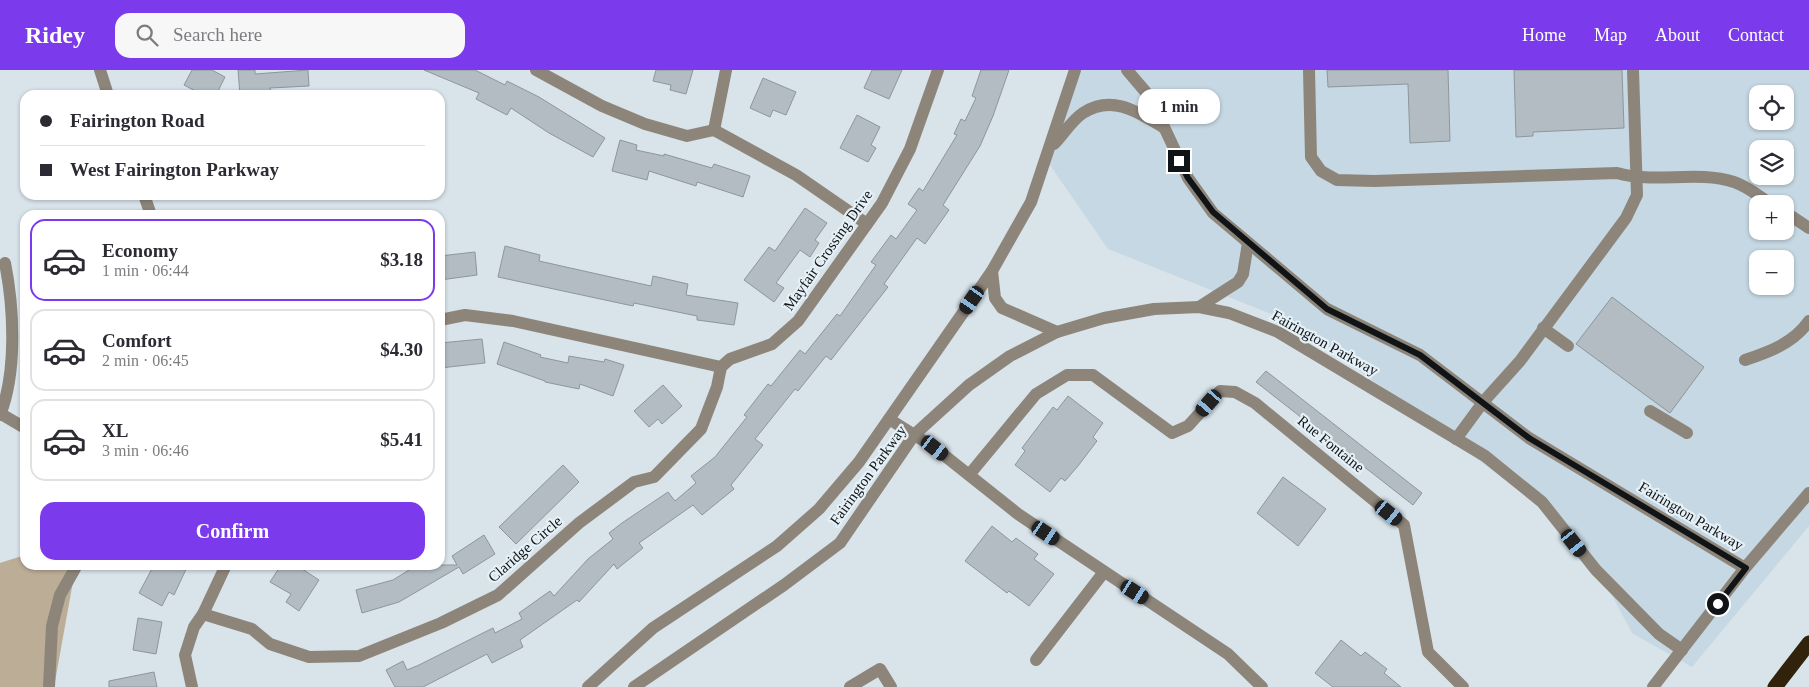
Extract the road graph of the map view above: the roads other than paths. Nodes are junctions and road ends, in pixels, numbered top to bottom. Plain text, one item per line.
1 (100, 70) edge
2 (536, 70) edge
3 (726, 70) edge
4 (938, 70) edge
5 (1074, 70) edge
6 (1127, 70) edge
7 (1308, 70) edge
8 (1632, 70) edge
9 (106, 90) edge
10 (1163, 127) junction
11 (714, 130) junction
12 (1050, 148) junction
13 (1636, 178) junction
14 (1756, 195) edge
15 (1794, 218) edge
16 (867, 224) junction
17 (1809, 228) edge
18 (1248, 243) junction
19 (5, 263) dead end
20 (992, 271) junction
21 (1199, 307) junction
22 (445, 319) edge
23 (1809, 321) edge
24 (1543, 328) junction
25 (1057, 332) junction
26 (1568, 346) dead end
27 (1744, 360) dead end
28 (721, 367) junction
29 (1484, 402) junction
30 (1650, 410) dead end
31 (0, 415) edge
32 (889, 419) junction
33 (20, 425) edge
34 (1686, 433) dead end
35 (914, 435) junction
36 (1456, 438) junction
37 (969, 475) junction
38 (1809, 493) edge
39 (1746, 568) junction
40 (74, 570) edge
41 (224, 570) edge
42 (1104, 572) junction
43 (203, 614) junction
44 (1809, 643) edge
45 (1682, 650) junction
46 (1036, 660) dead end
47 (49, 687) edge
48 (192, 687) edge
49 (588, 687) edge
50 (634, 687) edge
51 (850, 687) edge
52 (891, 687) edge
53 (1262, 687) edge
54 (1463, 687) edge
55 (1653, 687) edge
56 (1775, 687) edge

1 - 9 street
2 - 11 street
3 - 11 street
4 - 16 street, Mayfair Crossing Drive
5 - 12 street, Fairington Parkway
6 - 10 street, Fairington Parkway
7 - 13 street
8 - 13 street
10 - 12 street
10 - 18 street, Fairington Parkway
11 - 16 street
12 - 20 street, Fairington Parkway
13 - 14 street
13 - 24 street
15 - 17 street
16 - 28 street, Mayfair Crossing Drive
18 - 21 street
18 - 29 street, Fairington Parkway
19 - 31 street
20 - 25 street
20 - 32 street, Fairington Parkway
21 - 25 street, Fairington Parkway
21 - 36 street, Fairington Parkway
22 - 28 street
23 - 27 street
24 - 26 street
24 - 29 street
25 - 35 street, Fairington Parkway
28 - 43 street, Claridge Circle
29 - 36 street
29 - 39 street, Fairington Parkway
30 - 34 street
31 - 33 street
32 - 35 street
32 - 49 street, Fairington Parkway
35 - 37 street
35 - 50 street, Fairington Parkway
36 - 45 street, Fairington Parkway
37 - 42 street
37 - 54 street, Rue Fontaine
38 - 39 street
39 - 45 street
40 - 47 street
41 - 43 street
42 - 46 street
42 - 53 street
43 - 48 street
44 - 56 highway
45 - 55 street
51 - 52 street

